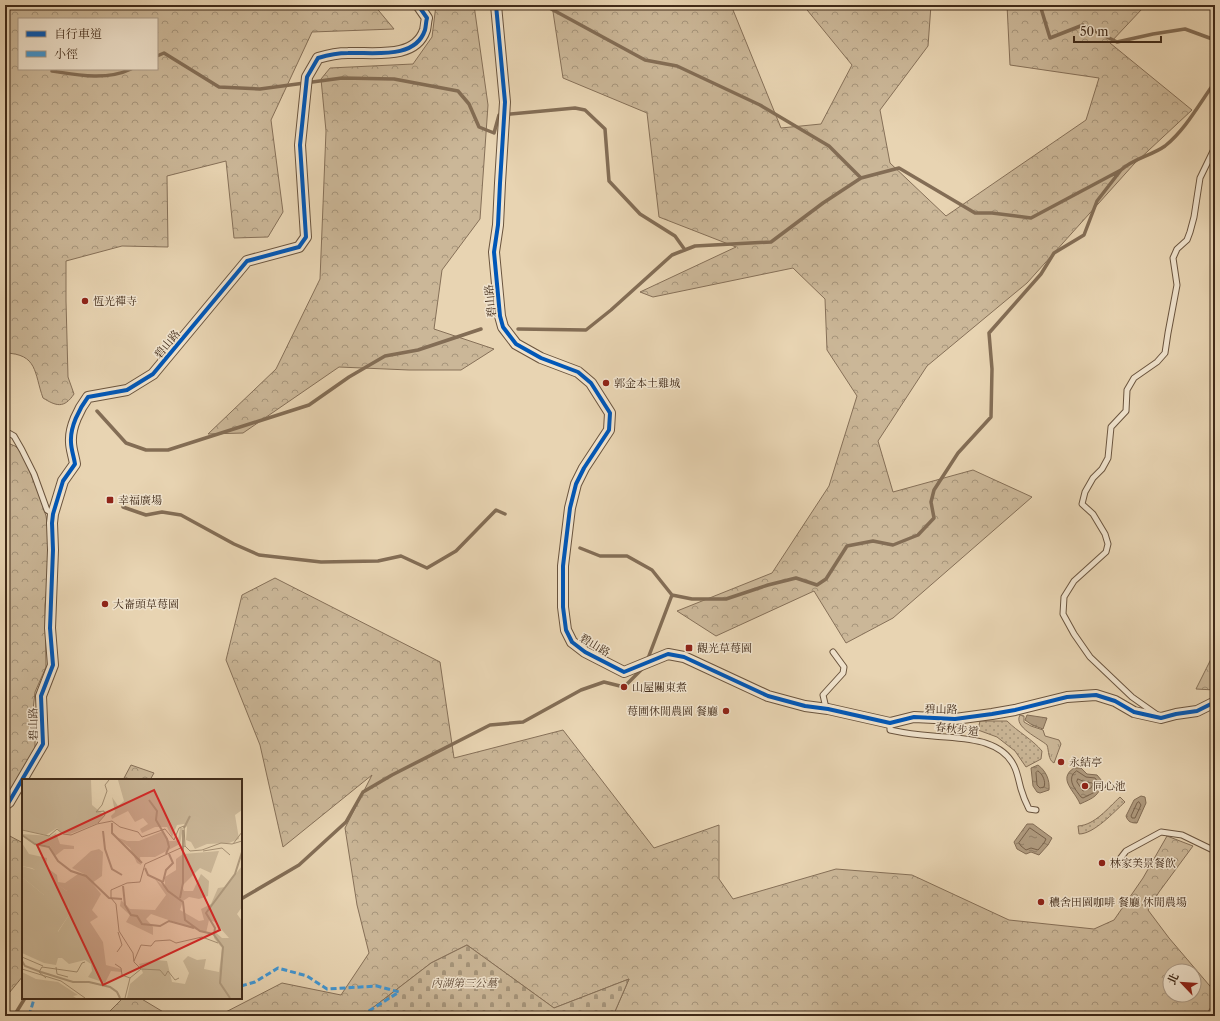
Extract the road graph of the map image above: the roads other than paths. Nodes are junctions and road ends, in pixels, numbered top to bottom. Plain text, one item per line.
1 (418, 5) edge
2 (496, 5) edge
3 (1215, 147) edge
4 (5, 431) edge
5 (53, 514) junction
6 (833, 652) dead end
7 (1215, 702) edge
8 (827, 709) junction
9 (1161, 718) junction
10 (890, 724) junction
11 (22, 779) edge
12 (22, 780) edge
13 (5, 805) edge
14 (1036, 810) dead end
15 (1215, 851) edge
16 (1116, 864) dead end

1 - 5 street, 碧山路
2 - 8 street, 碧山路
3 - 9 lane
4 - 5 lane
5 - 11 street, 碧山路
6 - 8 lane
7 - 9 street, 碧山路
8 - 10 street, 碧山路
9 - 10 street, 碧山路
10 - 14 lane, 春秋步道
12 - 13 street, 碧山路
15 - 16 lane

